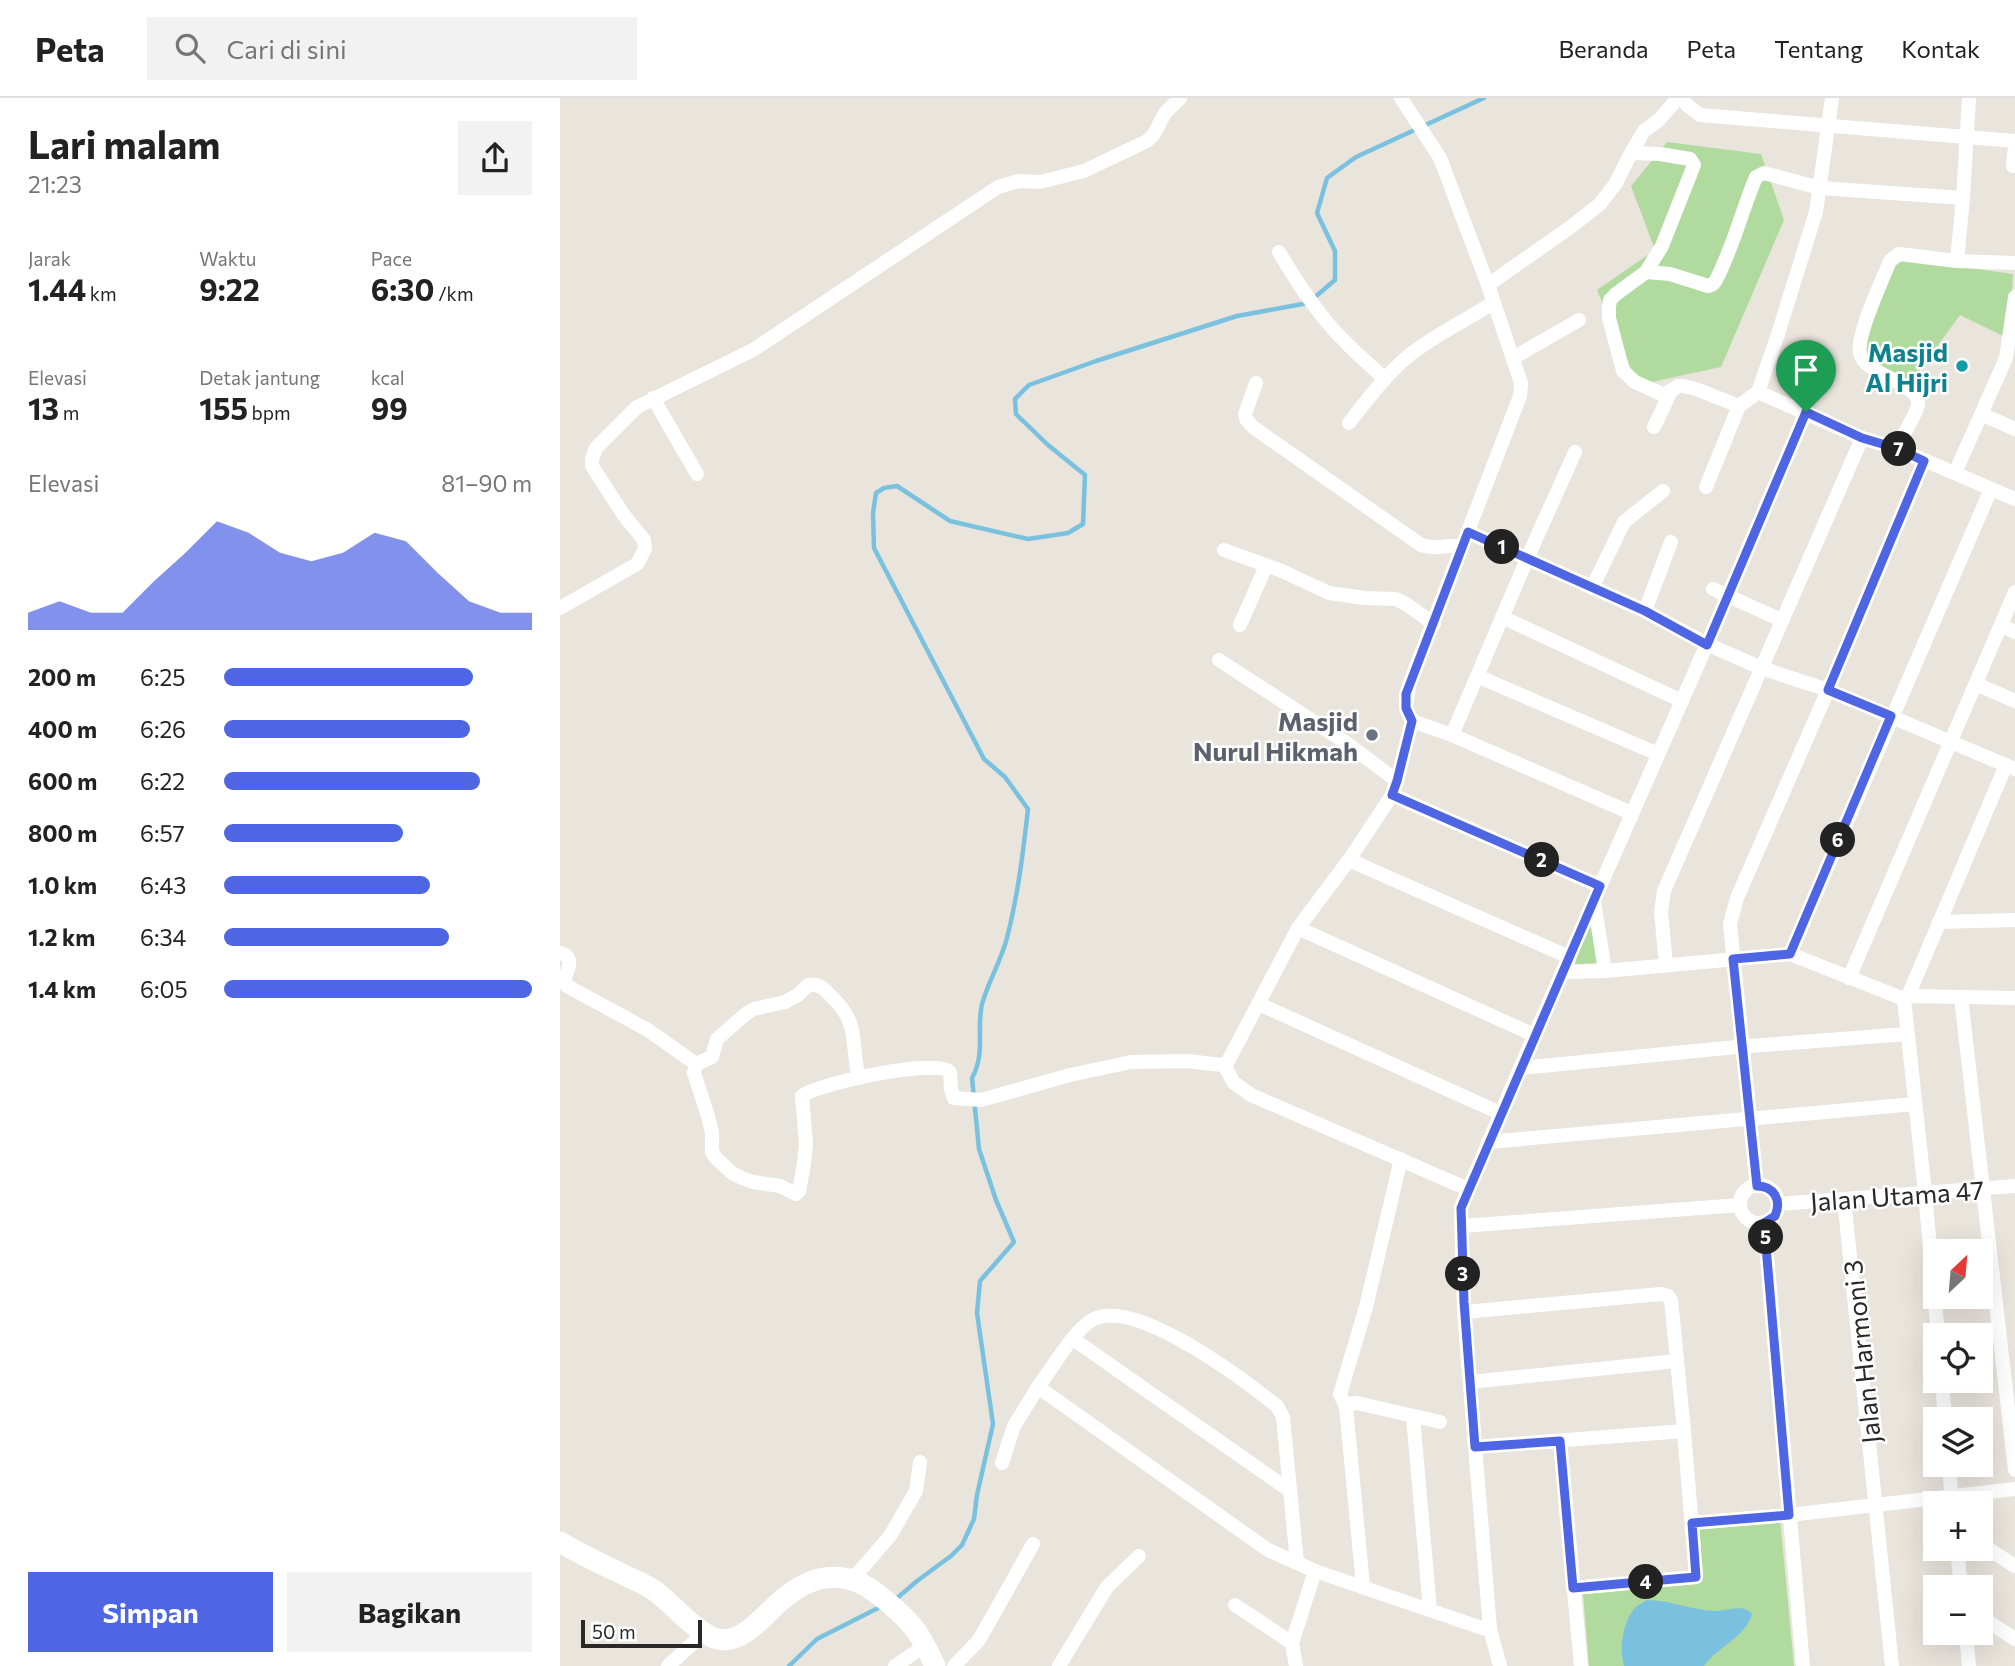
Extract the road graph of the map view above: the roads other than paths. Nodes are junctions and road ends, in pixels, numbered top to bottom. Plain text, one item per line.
1 (1180, 98) edge
2 (1680, 98) edge
3 (1832, 98) edge
4 (1969, 98) edge
5 (1404, 102) edge
6 (1829, 126) junction
7 (1967, 137) junction
8 (2015, 143) edge
9 (1631, 153) junction
10 (2013, 166) edge
11 (1820, 188) junction
12 (1963, 198) junction
13 (1279, 252) dead end
14 (1957, 261) junction
15 (2015, 263) edge
16 (1646, 272) junction
17 (1488, 285) junction
18 (2015, 297) edge
19 (1493, 303) junction
20 (1579, 320) dead end
21 (1513, 358) junction
22 (2010, 360) edge
23 (1385, 379) junction
24 (1256, 383) dead end
25 (1671, 391) junction
26 (1758, 392) junction
27 (653, 398) junction
28 (1739, 406) junction
29 (1806, 412) junction
30 (1981, 414) junction
31 (1349, 423) dead end
32 (1654, 427) dead end
33 (2015, 429) edge
34 (1862, 438) junction
35 (1896, 448) junction
36 (1575, 452) dead end
37 (1924, 461) junction
38 (1955, 473) junction
39 (697, 474) dead end
40 (1706, 487) dead end
41 (1991, 489) junction
42 (1663, 491) dead end
43 (2015, 499) edge
44 (1468, 532) junction
45 (1671, 542) dead end
46 (1462, 547) junction
47 (1224, 550) dead end
48 (1527, 559) junction
49 (1266, 566) junction
50 (1592, 588) junction
51 (1713, 589) dead end
52 (2015, 592) edge
53 (1728, 596) junction
54 (560, 608) edge
55 (1645, 611) junction
56 (1502, 617) junction
57 (1781, 620) junction
58 (1434, 624) junction
59 (1240, 625) dead end
60 (2001, 626) junction
61 (2015, 632) edge
62 (1707, 645) junction
63 (1219, 660) dead end
64 (1761, 668) junction
65 (1477, 676) junction
66 (1976, 684) junction
67 (1828, 690) junction
68 (1682, 701) junction
69 (2015, 701) edge
70 (1891, 716) junction
71 (1412, 721) junction
72 (1452, 735) junction
73 (1951, 741) junction
74 (1658, 754) junction
75 (2011, 767) edge
76 (1395, 788) junction
77 (1632, 813) junction
78 (1349, 860) junction
79 (1597, 893) junction
80 (2013, 917) edge
81 (1939, 922) junction
82 (1298, 928) junction
83 (560, 953) edge
84 (1790, 954) junction
85 (1569, 957) junction
86 (1733, 959) junction
87 (1666, 965) junction
88 (1605, 971) junction
89 (1562, 972) junction
90 (1849, 978) junction
91 (1961, 997) junction
92 (1906, 998) junction
93 (2015, 998) edge
94 (1259, 1004) junction
95 (1908, 1034) junction
96 (1534, 1035) junction
97 (1743, 1047) junction
98 (696, 1064) junction
99 (1225, 1067) junction
100 (1520, 1068) junction
101 (859, 1078) junction
102 (1915, 1104) junction
103 (1500, 1113) junction
104 (1750, 1119) junction
105 (1488, 1142) junction
106 (1401, 1159) junction
107 (1757, 1186) junction
108 (2015, 1186) edge
109 (1984, 1188) junction
110 (1468, 1189) junction
111 (1925, 1193) junction
112 (1844, 1199) junction
113 (1778, 1204) junction
114 (1740, 1205) junction
115 (1764, 1223) junction
116 (1462, 1226) junction
117 (1464, 1312) junction
118 (1937, 1323) edge
119 (1073, 1339) junction
120 (1677, 1361) junction
121 (1470, 1382) junction
122 (1038, 1387) junction
123 (1346, 1408) junction
124 (1413, 1417) junction
125 (1440, 1422) dead end
126 (1684, 1431) junction
127 (1560, 1441) junction
128 (1475, 1447) junction
129 (920, 1462) dead end
130 (1002, 1463) dead end
131 (2015, 1470) edge
132 (2015, 1489) edge
133 (1289, 1490) junction
134 (1993, 1493) edge
135 (1923, 1502) edge
136 (1877, 1505) junction
137 (1789, 1515) junction
138 (1692, 1523) junction
139 (560, 1542) edge
140 (1033, 1544) dead end
141 (1993, 1552) edge
142 (1139, 1556) dead end
143 (1297, 1563) junction
144 (2015, 1566) edge
145 (1315, 1570) junction
146 (845, 1578) junction
147 (1363, 1586) junction
148 (1573, 1588) junction
149 (1235, 1605) dead end
150 (1430, 1610) junction
151 (1993, 1624) edge
152 (1490, 1629) junction
153 (704, 1633) junction
154 (2015, 1639) edge
155 (1293, 1643) junction
156 (926, 1645) junction
157 (1967, 1645) edge
158 (1065, 1664) edge
159 (668, 1666) edge
160 (895, 1666) edge
161 (935, 1666) edge
162 (954, 1666) edge
163 (1296, 1666) edge
164 (1500, 1666) edge
165 (1581, 1666) edge
166 (1803, 1666) edge
167 (1892, 1666) edge
168 (1969, 1666) edge

1 - 27 street
2 - 6 street
2 - 9 street
3 - 6 street
4 - 7 street
5 - 17 street
6 - 7 street
6 - 11 street
7 - 8 street
7 - 12 street
8 - 10 street
9 - 16 street
9 - 17 street
11 - 12 street
11 - 16 street
11 - 26 street
12 - 14 street
13 - 23 street
14 - 15 street
14 - 35 street
16 - 25 street
17 - 19 street
18 - 22 street
19 - 21 street
19 - 23 street
20 - 21 street
21 - 44 street
22 - 30 street
23 - 31 street
24 - 46 street
25 - 28 street
25 - 32 street
26 - 28 street
26 - 29 street
27 - 39 street
27 - 54 street
28 - 40 street
29 - 34 street
29 - 53 street
30 - 33 street
30 - 38 street
34 - 35 street
34 - 57 street
35 - 37 street
36 - 48 street
37 - 38 street
37 - 67 street
38 - 41 street
41 - 43 street
41 - 70 street
42 - 50 street
44 - 46 street
44 - 48 street
45 - 55 street
46 - 58 street
47 - 49 street
48 - 50 street
48 - 56 street
49 - 58 street
49 - 59 street
50 - 55 street
51 - 53 street
52 - 60 street
53 - 57 street
53 - 62 street
55 - 62 street
56 - 65 street
56 - 68 street
57 - 64 street
58 - 71 street
60 - 61 street
60 - 66 street
62 - 64 street
62 - 68 street
63 - 76 street
64 - 67 street
64 - 87 street
65 - 72 street
65 - 74 street
66 - 69 street
66 - 73 street
67 - 70 street
67 - 86 street
68 - 74 street
70 - 73 street
70 - 84 street
71 - 72 street
71 - 76 street
72 - 77 street
73 - 75 street
73 - 90 street
74 - 77 street
75 - 81 street
76 - 78 street
76 - 79 street
77 - 79 street
78 - 82 street
78 - 85 street
79 - 85 street
79 - 88 street
80 - 81 street
81 - 92 street
82 - 94 street
82 - 96 street
83 - 98 street
84 - 86 street
84 - 90 street
85 - 89 street
86 - 87 street
86 - 97 street
87 - 88 street
88 - 89 street
89 - 96 street
90 - 92 street
91 - 92 street
91 - 93 street
91 - 109 street
92 - 95 street
94 - 99 street
94 - 103 street
95 - 97 street
95 - 102 street
96 - 100 street
97 - 100 street
97 - 104 street
98 - 101 street
98 - 101 street
99 - 101 street
99 - 106 street
100 - 103 street
102 - 104 street
102 - 111 street
103 - 105 street
104 - 105 street
104 - 107 street
105 - 110 street
106 - 110 street
106 - 123 street
107 - 113 street
107 - 114 street
108 - 109 street, Jalan Utama 47
109 - 111 street, Jalan Utama 47
109 - 131 street
110 - 116 street
111 - 112 street, Jalan Utama 47
111 - 118 street
112 - 113 street, Jalan Utama 47
112 - 136 street, Jalan Harmoni 3
113 - 115 street
114 - 115 street
114 - 116 street
115 - 137 street
116 - 117 street
117 - 120 street
117 - 121 street
119 - 122 street
119 - 133 street
119 - 133 street
120 - 121 street
120 - 126 street
121 - 128 street
122 - 130 street
122 - 143 street
123 - 124 street
123 - 147 street
124 - 125 street
124 - 150 street
126 - 127 street
126 - 138 street
127 - 128 street
127 - 148 street
128 - 152 street
129 - 146 street
132 - 134 street
133 - 143 street
135 - 136 street
136 - 137 street
136 - 167 street, Jalan Harmoni 3
137 - 138 street
137 - 166 street
138 - 148 street
139 - 153 street
140 - 162 street
141 - 144 street
142 - 158 street
143 - 145 street
145 - 147 street
145 - 155 street
146 - 153 street
146 - 156 street
147 - 150 street
148 - 165 street
149 - 155 street
150 - 152 street
151 - 154 street
152 - 164 street
153 - 159 street
155 - 163 street
156 - 160 street
156 - 161 street
157 - 168 street

